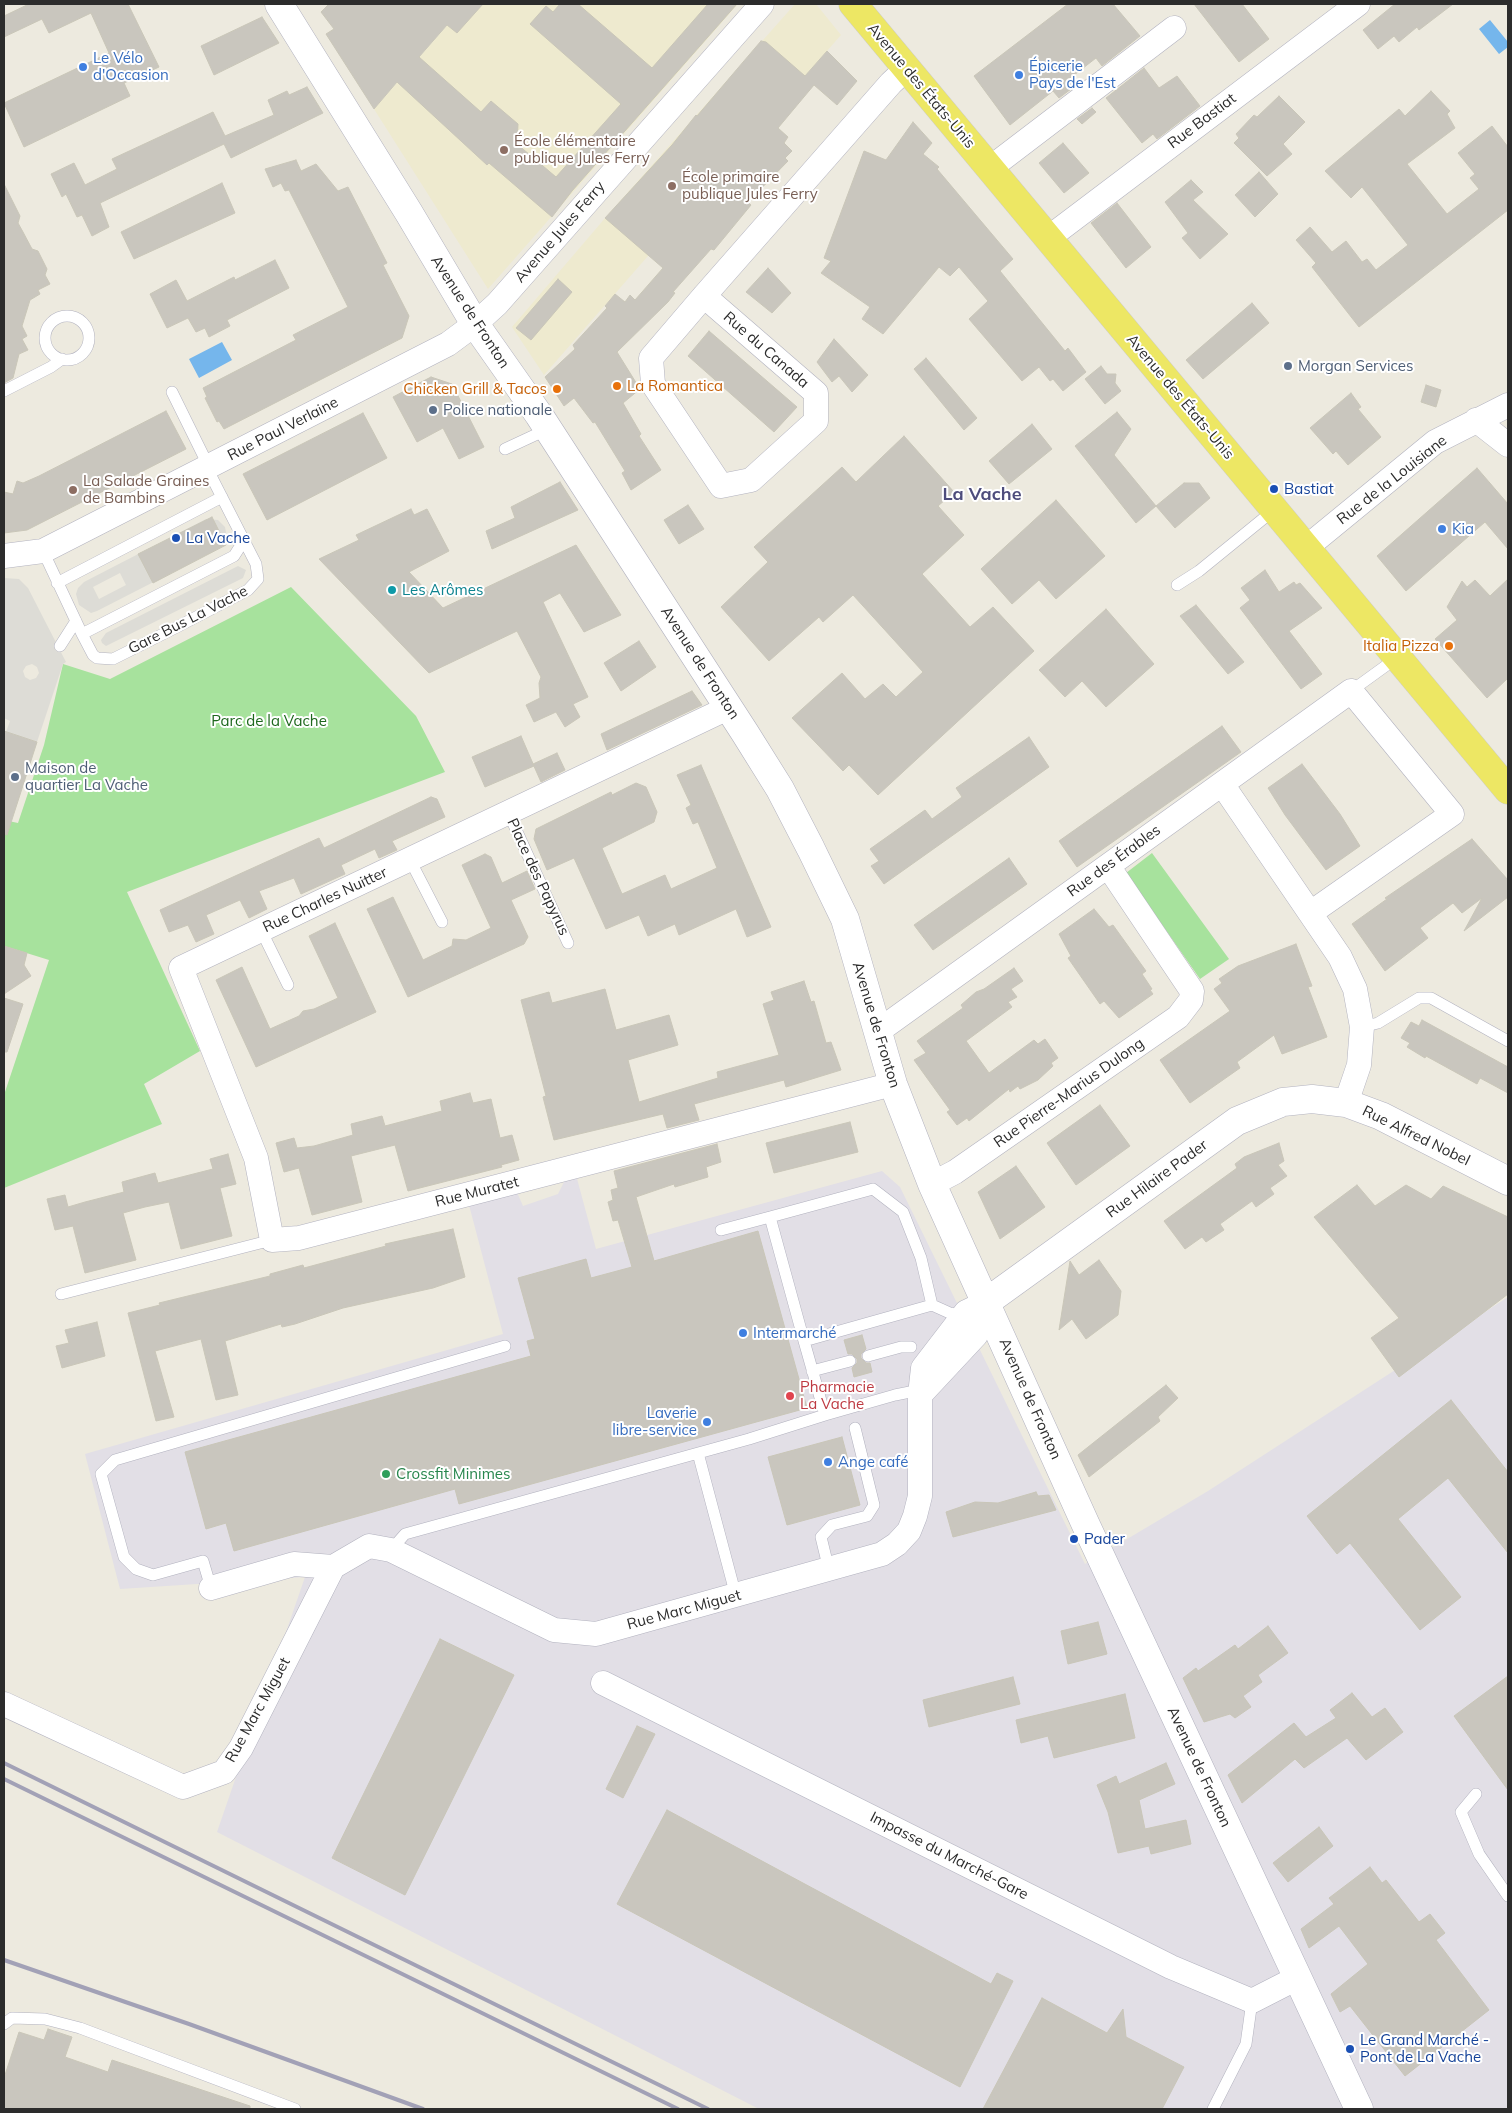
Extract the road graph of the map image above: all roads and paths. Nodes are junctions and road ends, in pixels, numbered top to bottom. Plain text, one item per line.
1 (279, 4) edge
2 (762, 4) edge
3 (853, 4) edge
4 (1358, 4) edge
5 (1174, 28) dead end
6 (906, 69) junction
7 (989, 169) junction
8 (1047, 239) junction
9 (704, 296) junction
10 (475, 324) junction
11 (62, 359) dead end
12 (4, 391) edge
13 (172, 392) dead end
14 (1508, 405) edge
15 (1476, 420) junction
16 (548, 429) junction
17 (1508, 444) edge
18 (505, 449) dead end
19 (208, 467) junction
20 (222, 497) junction
21 (1275, 509) junction
22 (241, 534) junction
23 (1307, 547) junction
24 (43, 551) junction
25 (4, 556) edge
26 (57, 583) junction
27 (1176, 585) dead end
28 (76, 621) junction
29 (82, 634) junction
30 (60, 646) dead end
31 (1398, 657) junction
32 (1352, 691) junction
33 (728, 708) junction
34 (1222, 784) junction
35 (1508, 790) edge
36 (508, 812) junction
37 (410, 860) junction
38 (1108, 866) junction
39 (1312, 912) junction
40 (442, 922) dead end
41 (261, 930) junction
42 (568, 943) dead end
43 (288, 985) dead end
44 (1362, 1028) junction
45 (877, 1032) junction
46 (1508, 1041) edge
47 (893, 1084) junction
48 (1346, 1103) junction
49 (1508, 1181) edge
50 (932, 1184) junction
51 (770, 1217) junction
52 (721, 1230) dead end
53 (272, 1240) junction
54 (61, 1294) dead end
55 (932, 1305) junction
56 (976, 1308) junction
57 (804, 1341) junction
58 (505, 1346) dead end
59 (911, 1347) dead end
60 (868, 1356) dead end
61 (850, 1361) dead end
62 (812, 1371) junction
63 (920, 1395) junction
64 (825, 1415) junction
65 (855, 1428) dead end
66 (698, 1453) junction
67 (391, 1550) junction
68 (333, 1567) junction
69 (830, 1570) junction
70 (211, 1588) joint
71 (736, 1597) junction
72 (603, 1682) dead end
73 (4, 1704) edge
74 (1476, 1794) dead end
75 (1508, 1896) edge
76 (1297, 1978) junction
77 (1252, 2000) junction
78 (4, 2024) edge
79 (295, 2109) edge
80 (1213, 2109) edge
81 (1359, 2109) edge

1 - 10 street, Avenue de Fronton
2 - 10 street, Avenue Jules Ferry
3 - 6 main road, Avenue des États-Unis
4 - 8 street, Rue Bastiat
5 - 7 street
6 - 7 main road, Avenue des États-Unis
6 - 9 street, Rue du Canada
7 - 8 main road, Avenue des États-Unis
8 - 21 main road, Avenue des États-Unis
9 - 9 street, Rue du Canada
10 - 16 street, Avenue de Fronton
10 - 19 street, Rue Paul Verlaine
11 - 12 lane
13 - 19 lane, Gare Bus La Vache
14 - 15 street, Rue de la Louisiane
15 - 17 street
15 - 23 street, Rue de la Louisiane
16 - 18 lane
16 - 33 street, Avenue de Fronton
19 - 20 lane, Gare Bus La Vache
19 - 24 street, Rue Paul Verlaine
20 - 22 lane, Gare Bus La Vache
20 - 26 lane
21 - 23 main road, Avenue des États-Unis
21 - 27 lane
22 - 29 lane
22 - 29 lane, Gare Bus La Vache
23 - 31 main road, Avenue des États-Unis
24 - 25 street, Rue Paul Verlaine
24 - 26 lane, Gare Bus La Vache
26 - 28 lane, Gare Bus La Vache
28 - 29 lane, Gare Bus La Vache
28 - 30 lane
31 - 32 lane
31 - 35 main road, Avenue des États-Unis
32 - 34 street, Rue des Érables
32 - 39 street
33 - 36 street, Rue Charles Nuitter
33 - 45 street, Avenue de Fronton
34 - 38 street, Rue des Érables
34 - 39 street, Rue Alfred Nobel
36 - 37 street, Rue Charles Nuitter
36 - 42 lane, Place des Papyrus
37 - 40 lane
37 - 41 street, Rue Charles Nuitter
38 - 45 street, Rue des Érables
38 - 50 street, Rue Pierre-Marius Dulong
39 - 44 street, Rue Alfred Nobel
41 - 43 lane
41 - 53 street, Rue Charles Nuitter
44 - 46 lane
44 - 48 street, Rue Alfred Nobel
45 - 47 street, Avenue de Fronton
47 - 50 street, Avenue de Fronton
47 - 53 street, Rue Muratet
48 - 49 street, Rue Alfred Nobel
48 - 56 street, Rue Hilaire Pader
50 - 56 street, Avenue de Fronton
51 - 52 lane
51 - 55 lane
51 - 57 lane
53 - 54 lane, Rue Muratet
55 - 56 lane
55 - 57 lane
56 - 63 street
56 - 76 street, Avenue de Fronton
57 - 62 lane
58 - 70 lane
59 - 60 lane
61 - 62 lane
62 - 64 lane
63 - 64 lane
63 - 69 street, Rue Marc Miguet
64 - 66 lane
65 - 69 lane
66 - 67 lane
66 - 71 lane
67 - 68 street, Rue Marc Miguet
67 - 71 street, Rue Marc Miguet
68 - 70 street
68 - 73 street, Rue Marc Miguet
69 - 71 street, Rue Marc Miguet
72 - 77 street, Impasse du Marché-Gare
74 - 75 lane
76 - 77 street
76 - 81 street, Avenue de Fronton
77 - 80 lane
78 - 79 lane

